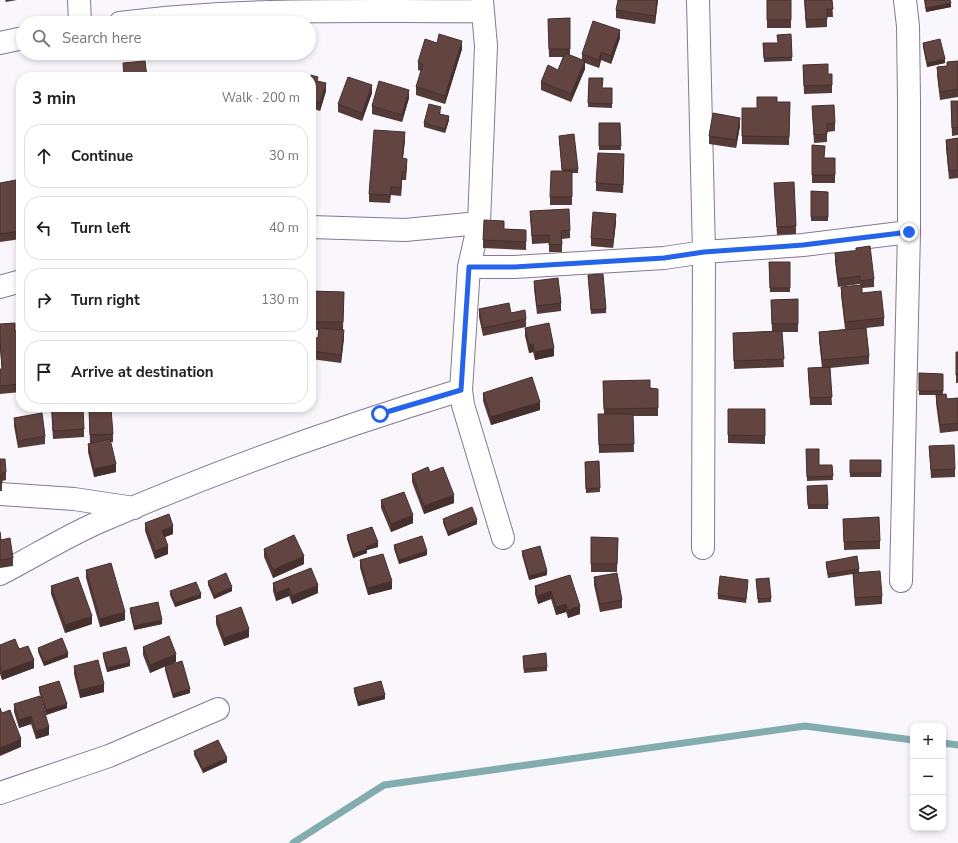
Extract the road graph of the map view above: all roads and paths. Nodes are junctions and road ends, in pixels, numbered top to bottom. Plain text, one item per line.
1 (79, 0) edge
2 (698, 0) edge
3 (905, 0) edge
4 (482, 6) edge
5 (80, 16) edge
6 (171, 16) edge
7 (16, 40) edge
8 (0, 43) edge
9 (479, 223) junction
10 (316, 227) edge
11 (909, 232) junction
12 (704, 252) junction
13 (469, 267) junction
14 (16, 283) edge
15 (0, 287) edge
16 (461, 390) junction
17 (0, 494) edge
18 (134, 508) junction
19 (502, 538) dead end
20 (703, 548) dead end
21 (0, 574) edge
22 (901, 581) dead end
23 (218, 709) dead end
24 (0, 793) edge

1 - 5 street
2 - 12 street
3 - 11 street
4 - 6 street
4 - 9 street
7 - 8 street
9 - 10 street
9 - 13 street
11 - 12 street
11 - 22 street
12 - 13 street
12 - 20 street
13 - 16 street
14 - 15 street
16 - 18 street
16 - 19 street
17 - 18 street
18 - 21 street
23 - 24 street

